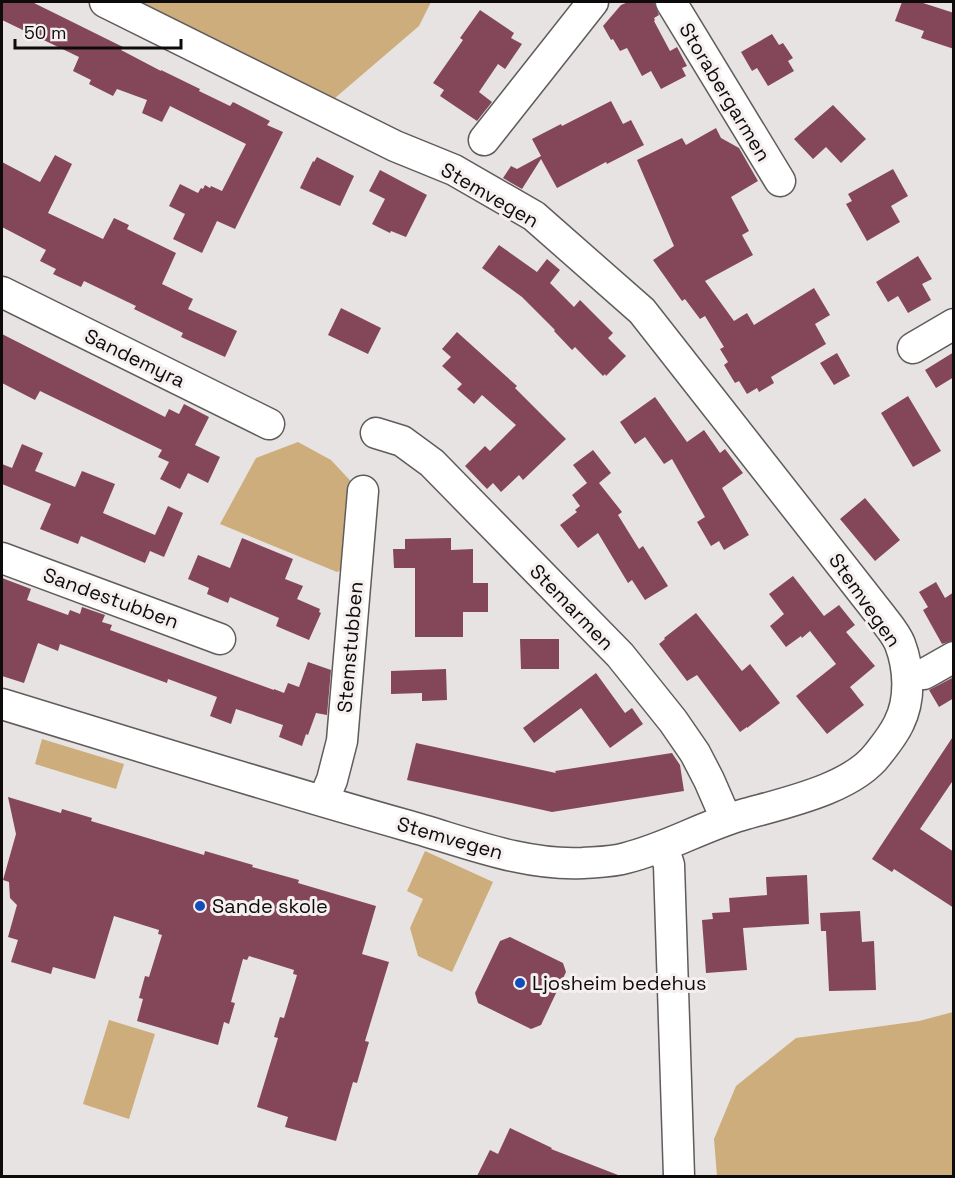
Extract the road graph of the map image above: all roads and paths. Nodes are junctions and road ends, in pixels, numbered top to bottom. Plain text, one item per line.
1 (105, 2) edge
2 (593, 2) edge
3 (671, 2) edge
4 (484, 140) dead end
5 (780, 182) dead end
6 (2, 292) edge
7 (954, 324) edge
8 (913, 348) dead end
9 (269, 424) dead end
10 (376, 433) dead end
11 (363, 491) dead end
12 (2, 558) edge
13 (220, 639) dead end
14 (954, 657) edge
15 (924, 675) dead end
16 (2, 704) edge
17 (323, 801) junction
18 (726, 819) junction
19 (663, 846) junction
20 (679, 1176) edge

1 - 18 street, Stemvegen
2 - 4 street
3 - 5 street, Storabergarmen
6 - 9 street, Sandemyra
7 - 8 street
10 - 18 street, Stemarmen
11 - 17 street, Stemstubben
12 - 13 street, Sandestubben
14 - 15 street
16 - 17 street, Stemvegen
17 - 19 street, Stemvegen
18 - 19 street, Stemvegen
19 - 20 street

